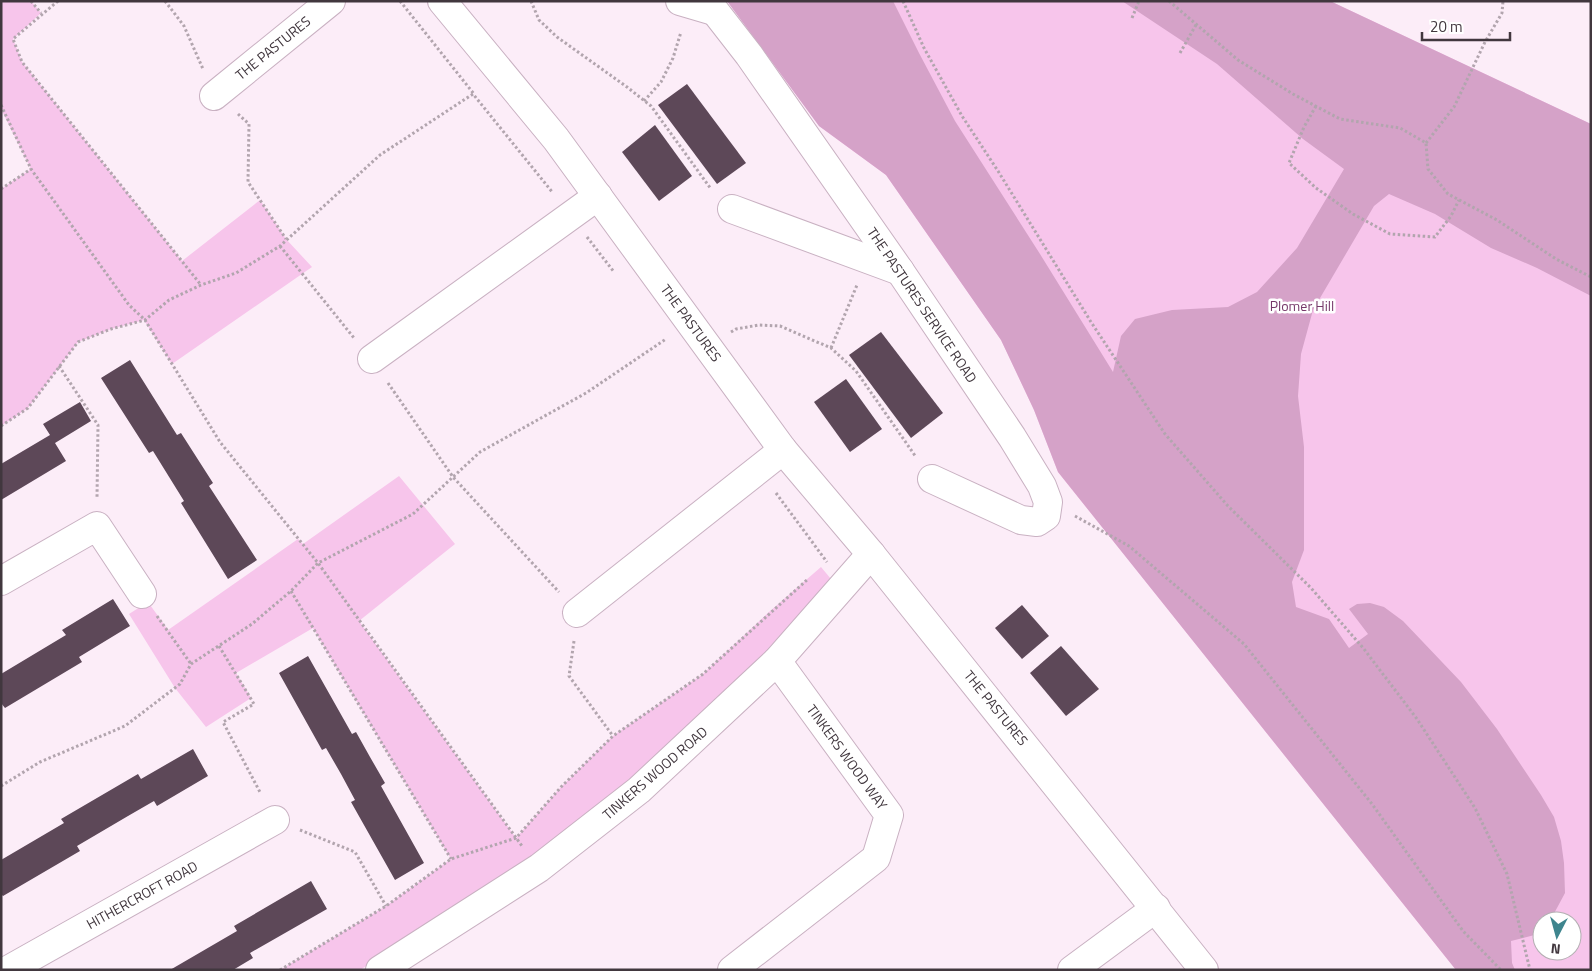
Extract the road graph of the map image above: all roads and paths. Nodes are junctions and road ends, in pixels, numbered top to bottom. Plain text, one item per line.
1 (31, 1) edge
2 (58, 1) edge
3 (165, 1) edge
4 (331, 1) edge
5 (400, 1) edge
6 (442, 1) edge
7 (531, 1) edge
8 (902, 1) edge
9 (1139, 1) edge
10 (1169, 1) edge
11 (1503, 1) edge
12 (698, 4) edge
13 (41, 13) junction
14 (1132, 18) dead end
15 (1197, 23) junction
16 (1180, 53) dead end
17 (214, 96) junction
18 (476, 97) junction
19 (644, 101) junction
20 (1, 105) edge
21 (1316, 106) junction
22 (1426, 143) junction
23 (32, 169) junction
24 (1, 189) edge
25 (598, 196) junction
26 (1459, 200) junction
27 (732, 209) joint
28 (570, 215) junction
29 (286, 239) junction
30 (280, 246) junction
31 (867, 259) junction
32 (900, 272) junction
33 (1591, 277) edge
34 (201, 285) junction
35 (145, 320) junction
36 (666, 339) dead end
37 (706, 344) junction
38 (831, 348) junction
39 (372, 359) junction
40 (59, 366) junction
41 (1, 426) edge
42 (783, 450) junction
43 (759, 470) junction
44 (453, 477) junction
45 (932, 479) joint
46 (1048, 502) junction
47 (97, 526) junction
48 (872, 554) junction
49 (318, 564) junction
50 (821, 567) dead end
51 (814, 574) dead end
52 (1, 582) edge
53 (291, 591) junction
54 (142, 594) joint
55 (578, 613) junction
56 (219, 646) junction
57 (777, 661) junction
58 (191, 664) junction
59 (613, 736) junction
60 (1, 786) edge
61 (275, 820) junction
62 (516, 838) junction
63 (452, 859) junction
64 (539, 868) junction
65 (386, 906) junction
66 (1156, 908) junction
67 (8, 970) edge
68 (280, 970) edge
69 (380, 970) edge
70 (732, 970) edge
71 (1072, 970) edge
72 (1204, 970) edge
73 (1501, 970) edge
74 (1530, 970) edge

1 - 13 path
2 - 13 path
3 - 17 path
4 - 17 street, THE PASTURES
5 - 18 path
6 - 25 street, THE PASTURES
7 - 19 path
8 - 74 path
9 - 14 path
10 - 15 path
11 - 22 path
12 - 19 path
12 - 32 street, THE PASTURES SERVICE ROAD
13 - 34 path
15 - 16 path
15 - 21 path
17 - 29 path
18 - 28 path
18 - 29 path
19 - 27 path
20 - 23 path
21 - 22 path
21 - 26 path
22 - 26 path
23 - 24 path
23 - 35 path
25 - 28 street
25 - 37 street, THE PASTURES
26 - 33 path
27 - 31 street
28 - 39 street
29 - 30 path
30 - 34 path
30 - 39 path
31 - 32 street
31 - 38 path
32 - 46 street, THE PASTURES SERVICE ROAD
34 - 35 path
35 - 40 path
35 - 49 path
36 - 44 path
37 - 38 path
37 - 42 street, THE PASTURES
38 - 45 path
39 - 44 path
40 - 41 path
40 - 47 path
42 - 43 street
42 - 48 street, THE PASTURES
43 - 50 path
43 - 55 street
44 - 49 path
44 - 55 path
45 - 46 street
46 - 73 path
47 - 52 street
47 - 54 street
48 - 57 street, TINKERS WOOD ROAD
48 - 66 street, THE PASTURES
49 - 53 path
49 - 62 path
51 - 59 path
53 - 56 path
53 - 63 path
54 - 58 path
55 - 59 path
56 - 58 path
56 - 61 path
57 - 64 street, TINKERS WOOD ROAD
57 - 70 street, TINKERS WOOD WAY
58 - 60 path
59 - 62 path
61 - 65 path
61 - 67 street, HITHERCROFT ROAD
62 - 63 path
62 - 64 path
63 - 65 path
64 - 69 street, TINKERS WOOD ROAD
65 - 68 path
66 - 71 street
66 - 72 street, THE PASTURES

